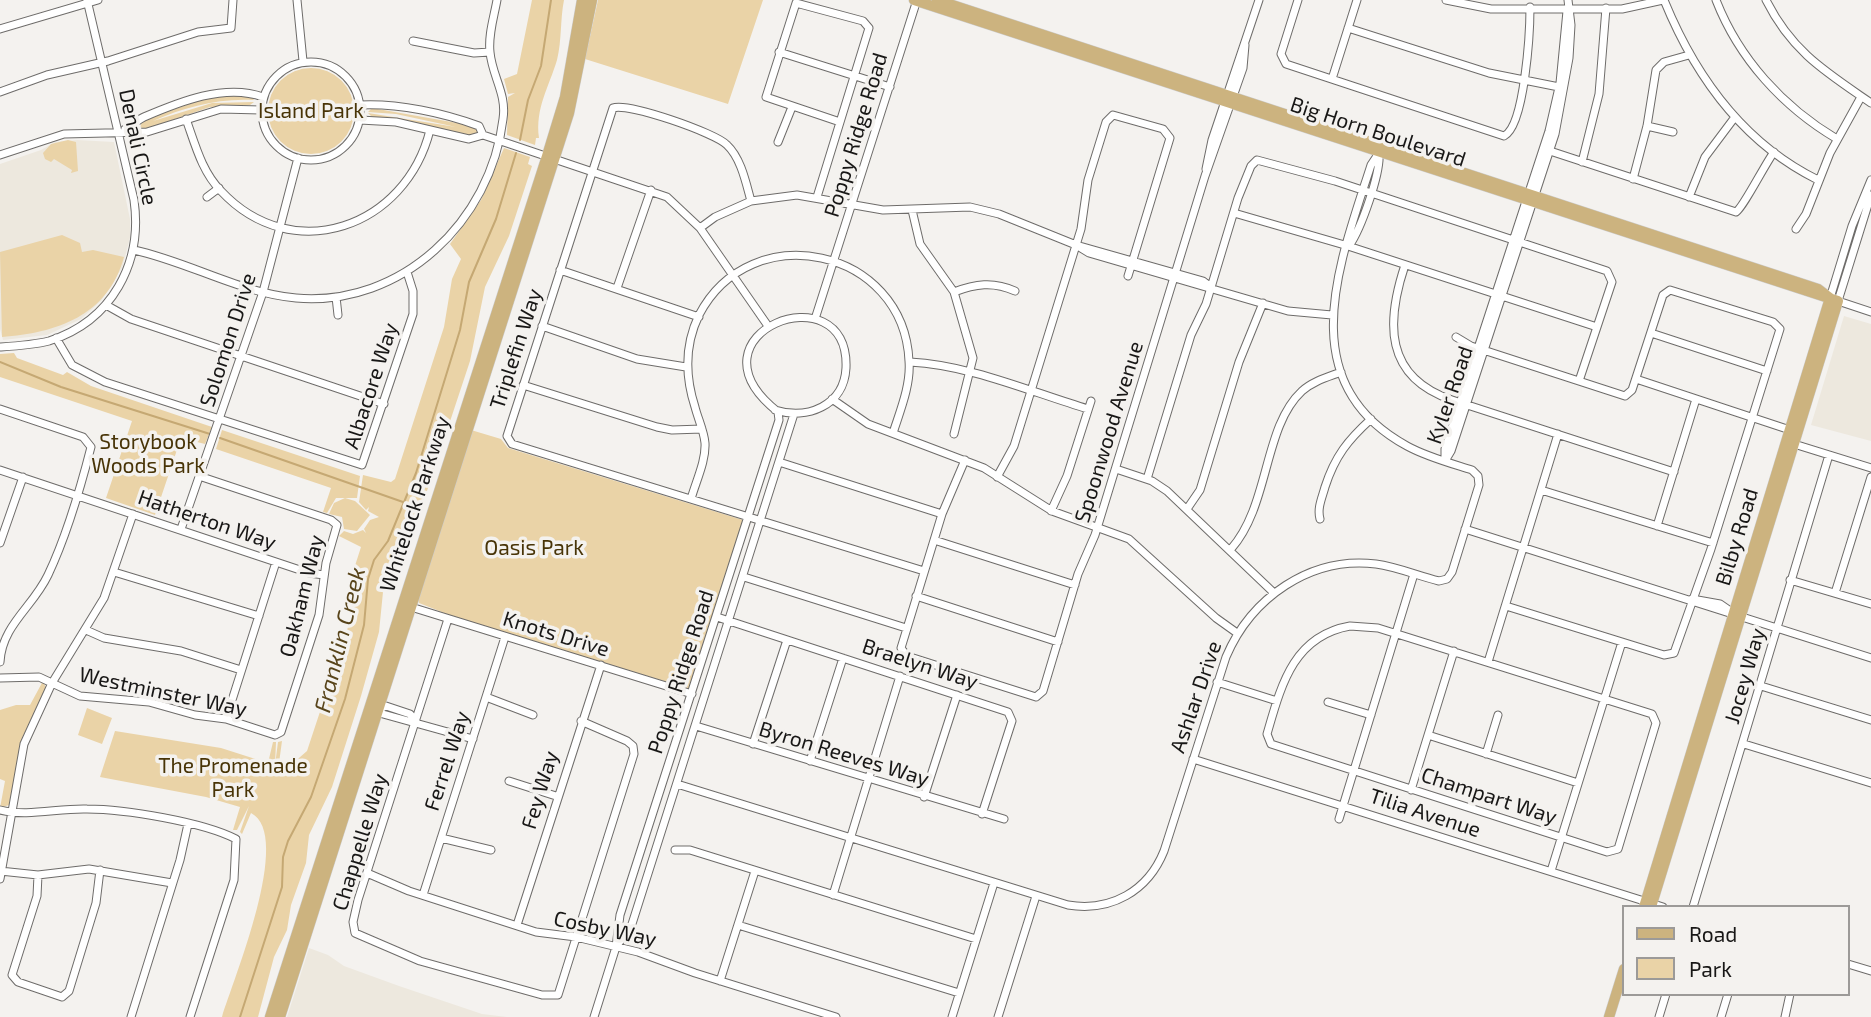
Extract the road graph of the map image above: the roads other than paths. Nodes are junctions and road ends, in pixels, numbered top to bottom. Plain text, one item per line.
1 (98, 0) edge
2 (233, 0) edge
3 (297, 0) edge
4 (497, 0) edge
5 (582, 0) edge
6 (592, 0) edge
7 (916, 0) edge
8 (937, 0) edge
9 (1259, 0) edge
10 (1298, 0) edge
11 (1357, 0) edge
12 (1446, 0) edge
13 (1664, 0) edge
14 (1716, 0) edge
15 (1766, 0) edge
16 (88, 2) edge
17 (1568, 4) edge
18 (1530, 7) junction
19 (1606, 8) junction
20 (1348, 28) junction
21 (0, 29) edge
22 (413, 41) dead end
23 (490, 52) junction
24 (779, 52) junction
25 (1689, 55) junction
26 (303, 61) junction
27 (102, 63) junction
28 (855, 75) junction
29 (1332, 79) junction
30 (1523, 81) junction
31 (890, 87) junction
32 (1559, 87) junction
33 (0, 92) edge
34 (263, 97) junction
35 (1861, 97) junction
36 (1228, 100) junction
37 (1871, 103) edge
38 (360, 105) junction
39 (792, 107) junction
40 (261, 110) junction
41 (1735, 117) junction
42 (186, 119) junction
43 (360, 120) junction
44 (840, 122) junction
45 (1647, 126) junction
46 (430, 130) junction
47 (120, 132) junction
48 (1673, 132) dead end
49 (484, 135) junction
50 (1837, 138) junction
51 (498, 140) junction
52 (778, 142) dead end
53 (1550, 151) junction
54 (1774, 152) junction
55 (1380, 153) junction
56 (0, 155) edge
57 (551, 157) junction
58 (298, 158) junction
59 (1583, 162) junction
60 (591, 169) junction
61 (1633, 179) junction
62 (1818, 180) junction
63 (1871, 180) edge
64 (219, 188) junction
65 (651, 190) junction
66 (1367, 191) junction
67 (1871, 194) edge
68 (207, 197) dead end
69 (817, 197) junction
70 (1689, 197) junction
71 (1531, 199) junction
72 (751, 201) junction
73 (853, 203) junction
74 (912, 210) junction
75 (1234, 213) junction
76 (280, 226) junction
77 (701, 228) junction
78 (1796, 229) dead end
79 (1517, 241) junction
80 (1076, 245) junction
81 (1348, 246) junction
82 (134, 250) junction
83 (835, 260) junction
84 (1132, 263) junction
85 (1405, 265) junction
86 (560, 270) junction
87 (407, 272) junction
88 (733, 274) junction
89 (1128, 276) dead end
90 (1175, 276) junction
91 (1211, 287) junction
92 (617, 288) junction
93 (1015, 290) dead end
94 (263, 292) junction
95 (954, 292) junction
96 (1499, 295) junction
97 (336, 297) junction
98 (1834, 300) junction
99 (1263, 303) junction
100 (106, 305) junction
101 (1871, 312) edge
102 (338, 315) dead end
103 (1332, 315) junction
104 (699, 317) junction
105 (815, 319) junction
106 (768, 326) junction
107 (542, 327) junction
108 (1597, 327) junction
109 (1651, 333) junction
110 (1456, 337) dead end
111 (56, 338) junction
112 (0, 347) edge
113 (1481, 350) junction
114 (241, 356) junction
115 (910, 362) junction
116 (686, 367) junction
117 (1767, 371) junction
118 (1341, 372) junction
119 (971, 374) junction
120 (1636, 379) junction
121 (1579, 382) junction
122 (523, 385) junction
123 (1031, 392) junction
124 (1696, 399) junction
125 (832, 400) junction
126 (384, 404) junction
127 (1463, 404) junction
128 (0, 409) edge
129 (775, 410) junction
130 (794, 414) junction
131 (1751, 417) junction
132 (1371, 419) junction
133 (220, 421) junction
134 (702, 429) junction
135 (1790, 430) junction
136 (892, 433) junction
137 (954, 434) dead end
138 (1558, 435) junction
139 (1794, 444) junction
140 (1829, 455) junction
141 (965, 460) junction
142 (1445, 461) junction
143 (779, 462) junction
144 (1871, 468) edge
145 (1116, 469) junction
146 (0, 470) edge
147 (1674, 471) junction
148 (199, 476) junction
149 (23, 477) junction
150 (997, 477) junction
151 (1871, 477) edge
152 (1147, 479) junction
153 (1541, 490) junction
154 (77, 494) junction
155 (691, 499) junction
156 (1187, 509) junction
157 (1051, 510) junction
158 (133, 514) junction
159 (943, 514) junction
160 (748, 518) junction
161 (1320, 519) dead end
162 (761, 521) junction
163 (1657, 526) junction
164 (1098, 527) junction
165 (181, 529) junction
166 (1465, 529) junction
167 (934, 540) junction
168 (0, 543) edge
169 (1713, 543) junction
170 (1524, 547) junction
171 (1231, 550) junction
172 (276, 562) junction
173 (924, 571) junction
174 (114, 572) junction
175 (1414, 573) junction
176 (324, 575) junction
177 (744, 577) junction
178 (1790, 580) junction
179 (1075, 585) junction
180 (1274, 593) junction
181 (1835, 593) junction
182 (916, 596) junction
183 (1692, 599) junction
184 (1871, 604) edge
185 (1506, 606) junction
186 (411, 607) junction
187 (1737, 614) junction
188 (258, 616) junction
189 (717, 617) junction
190 (448, 619) junction
191 (730, 621) junction
192 (1777, 627) junction
193 (906, 628) junction
194 (86, 630) junction
195 (1237, 633) junction
196 (1396, 633) junction
197 (505, 637) junction
198 (787, 640) junction
199 (1058, 642) junction
200 (1622, 642) junction
201 (1454, 651) junction
202 (843, 658) junction
203 (1871, 658) edge
204 (0, 662) edge
205 (1488, 662) junction
206 (601, 666) junction
207 (241, 670) junction
208 (900, 676) junction
209 (1, 678) edge
210 (1217, 682) junction
211 (52, 683) junction
212 (1762, 686) junction
213 (692, 694) junction
214 (957, 695) junction
215 (486, 697) junction
216 (1604, 699) junction
217 (1277, 701) junction
218 (1328, 702) dead end
219 (374, 707) junction
220 (533, 715) dead end
221 (1371, 715) junction
222 (1498, 715) dead end
223 (226, 719) junction
224 (1871, 720) edge
225 (416, 721) junction
226 (581, 721) junction
227 (696, 726) junction
228 (278, 734) joint
229 (1428, 735) junction
230 (473, 739) junction
231 (753, 744) junction
232 (1744, 744) junction
233 (1486, 754) junction
234 (1193, 759) junction
235 (810, 761) junction
236 (1353, 772) junction
237 (867, 779) junction
238 (509, 781) dead end
239 (1578, 783) junction
240 (1871, 783) edge
241 (677, 784) junction
242 (1411, 790) junction
243 (556, 796) junction
244 (924, 797) junction
245 (1343, 806) junction
246 (0, 810) edge
247 (10, 813) junction
248 (982, 814) junction
249 (1339, 818) dead end
250 (1004, 819) dead end
251 (188, 824) junction
252 (441, 838) junction
253 (850, 838) junction
254 (1561, 838) junction
255 (491, 850) dead end
256 (674, 850) dead end
257 (100, 870) junction
258 (755, 870) junction
259 (1551, 872) junction
260 (367, 873) junction
261 (0, 874) edge
262 (38, 875) junction
263 (172, 883) junction
264 (994, 883) junction
265 (423, 895) junction
266 (833, 895) junction
267 (1035, 896) junction
268 (1651, 905) edge
269 (1694, 905) edge
270 (517, 925) junction
271 (738, 925) junction
272 (576, 937) junction
273 (976, 939) junction
274 (616, 947) junction
275 (295, 954) junction
276 (1850, 965) edge
277 (1871, 971) edge
278 (1622, 975) edge
279 (720, 981) junction
280 (959, 993) junction
281 (1622, 994) edge
282 (1665, 996) edge
283 (1727, 996) edge
284 (1790, 996) edge
285 (131, 1017) edge
286 (190, 1017) edge
287 (270, 1017) edge
288 (280, 1017) edge
289 (594, 1017) edge
290 (836, 1017) edge
291 (952, 1017) edge
292 (998, 1017) edge
293 (1609, 1017) edge
294 (1615, 1017) edge
295 (1659, 1017) edge
296 (1721, 1017) edge
297 (1785, 1017) edge

1 - 16 street
2 - 27 street
3 - 26 street
4 - 23 street
5 - 57 main road, Whitelock Parkway
6 - 57 main road, Whitelock Parkway
7 - 31 street, Poppy Ridge Road
7 - 36 main road, Big Horn Boulevard
8 - 36 main road, Big Horn Boulevard
9 - 36 street, Spoonwood Avenue
10 - 29 street
11 - 20 street
12 - 18 street
13 - 19 street
13 - 25 street
14 - 50 street
15 - 35 street
16 - 21 street
16 - 27 street, Denali Circle
17 - 18 street
17 - 19 street
17 - 32 street, Kyler Road
17 - 53 street, Kyler Road
18 - 30 street
19 - 59 street
20 - 29 street
20 - 30 street
22 - 23 street
23 - 51 street
24 - 28 street
24 - 28 street
24 - 39 street
25 - 41 street
25 - 45 street
26 - 34 street
26 - 38 street
27 - 33 street
27 - 47 street, Denali Circle
28 - 31 street
28 - 44 street
29 - 30 street
30 - 32 street
31 - 73 street, Poppy Ridge Road
32 - 71 street, Kyler Road
34 - 40 street
34 - 47 street
35 - 37 street
35 - 50 street
36 - 55 main road, Big Horn Boulevard
36 - 71 main road, Big Horn Boulevard
36 - 90 street, Spoonwood Avenue
38 - 43 street
38 - 49 street
39 - 44 street
39 - 52 street
40 - 42 street
40 - 58 street
41 - 54 street
41 - 70 street
42 - 47 street
42 - 64 street
43 - 46 street
43 - 58 street
44 - 69 street
45 - 48 street
45 - 61 street
46 - 49 street
46 - 76 street
47 - 56 street
47 - 82 street, Denali Circle
49 - 51 street
50 - 62 street
51 - 57 street
51 - 87 street
53 - 59 street
53 - 71 street, Kyler Road
54 - 62 street
54 - 70 street
55 - 66 street, Ashlar Drive
55 - 71 main road, Big Horn Boulevard
57 - 60 street
57 - 186 main road, Whitelock Parkway
57 - 219 main road, Whitelock Parkway
58 - 76 street, Solomon Drive
59 - 61 street
60 - 65 street
60 - 72 street, Triplefin Way
60 - 86 street, Triplefin Way
61 - 70 street
62 - 78 street
63 - 98 street, Bilby Road
64 - 68 street
64 - 76 street
65 - 77 street
65 - 92 street
66 - 75 street
66 - 79 street
66 - 81 street, Ashlar Drive
67 - 98 street, Bilby Road
69 - 72 street
69 - 73 street
71 - 79 street, Kyler Road
71 - 98 main road, Big Horn Boulevard
72 - 77 street
73 - 74 street
73 - 83 street, Poppy Ridge Road
74 - 80 street
74 - 95 street
75 - 81 street
75 - 91 street
76 - 94 street, Solomon Drive
77 - 88 street
79 - 96 street, Kyler Road
79 - 108 street
80 - 84 street
80 - 84 street
80 - 123 street
81 - 85 street
81 - 103 street, Ashlar Drive
82 - 94 street
82 - 100 street, Denali Circle
83 - 88 street
83 - 105 street, Poppy Ridge Road
83 - 115 street
84 - 89 street
84 - 90 street
85 - 96 street
85 - 127 street
86 - 92 street
86 - 107 street, Triplefin Way
87 - 97 street
87 - 126 street, Albacore Way
88 - 104 street
88 - 106 street
90 - 91 street
90 - 145 street, Spoonwood Avenue
91 - 99 street
91 - 152 street
92 - 104 street
93 - 95 street
94 - 97 street
94 - 114 street, Solomon Drive
95 - 119 street
96 - 108 street
96 - 113 street, Kyler Road
97 - 102 street
98 - 101 street
98 - 135 main road, Bilby Road
98 - 139 main road, Bilby Road
99 - 103 street
99 - 156 street
100 - 111 street, Denali Circle
100 - 114 street
103 - 118 street, Ashlar Drive
104 - 116 street
105 - 106 street
105 - 125 street
106 - 129 street
107 - 116 street
107 - 122 street, Triplefin Way
108 - 121 street
109 - 117 street
109 - 117 street
109 - 120 street
110 - 113 street
111 - 112 street, Denali Circle
111 - 133 street, Albacore Way
113 - 121 street
113 - 127 street, Kyler Road
114 - 126 street
114 - 133 street, Solomon Drive
115 - 119 street
115 - 136 street
116 - 134 street
117 - 131 street
118 - 132 street, Ashlar Drive
118 - 171 street
119 - 123 street
119 - 137 street
120 - 121 street
120 - 124 street
122 - 134 street
122 - 155 street, Triplefin Way
123 - 150 street
123 - 157 street
124 - 131 street
124 - 147 street
125 - 130 street
125 - 136 street
126 - 133 street, Albacore Way
127 - 138 street
127 - 142 street, Kyler Road
128 - 154 street
129 - 130 street
129 - 160 street, Poppy Ridge Road
130 - 143 street, Poppy Ridge Road
131 - 135 street
131 - 169 street
132 - 142 street, Ashlar Drive
132 - 161 street
133 - 148 street, Solomon Drive
134 - 155 street
135 - 187 main road, Bilby Road
136 - 141 street
138 - 147 street
138 - 153 street
139 - 140 street
139 - 187 main road, Bilby Road
140 - 144 street
140 - 178 street, Jocey Way
141 - 150 street
141 - 159 street
142 - 166 street, Ashlar Drive
143 - 159 street
143 - 162 street, Poppy Ridge Road
145 - 152 street
145 - 164 street, Spoonwood Avenue
146 - 149 street, Hatherton Way
147 - 163 street
148 - 165 street, Solomon Drive
148 - 176 street, Oakham Way
149 - 154 street, Hatherton Way
149 - 168 street
150 - 157 street
151 - 181 street
152 - 156 street
153 - 163 street
153 - 170 street
154 - 158 street, Hatherton Way
154 - 204 street
155 - 160 street, Triplefin Way
156 - 171 street
157 - 164 street
158 - 165 street, Hatherton Way
158 - 174 street
159 - 167 street
160 - 162 street, Triplefin Way
160 - 189 street, Poppy Ridge Road
162 - 173 street, Triplefin Way
162 - 177 street, Poppy Ridge Road
163 - 169 street
164 - 179 street, Spoonwood Avenue
164 - 195 street
165 - 172 street, Hatherton Way
166 - 170 street
166 - 175 street, Ashlar Drive
167 - 173 street
167 - 179 street
169 - 183 street
170 - 183 street
170 - 185 street
171 - 180 street
172 - 176 street, Hatherton Way
172 - 188 street
173 - 182 street
174 - 188 street
174 - 194 street
175 - 180 street, Ashlar Drive
175 - 196 street
176 - 228 street, Oakham Way
177 - 191 street, Poppy Ridge Road
177 - 193 street
178 - 181 street
178 - 192 street, Jocey Way
179 - 199 street, Spoonwood Avenue
180 - 195 street, Ashlar Drive
181 - 184 street
182 - 193 street
182 - 199 street
183 - 187 street
183 - 200 street
185 - 200 street
185 - 205 street
186 - 190 street, Knots Drive
186 - 219 main road, Whitelock Parkway
187 - 192 street
187 - 268 main road, Bilby Road
188 - 207 street
189 - 191 street, Braelyn Way
189 - 213 street, Poppy Ridge Road
190 - 197 street, Knots Drive
190 - 225 street, Chappelle Way
191 - 198 street, Braelyn Way
191 - 227 street, Poppy Ridge Road
192 - 203 street
192 - 212 street, Jocey Way
193 - 199 street, Spoonwood Avenue
194 - 207 street
194 - 211 street
195 - 210 street, Ashlar Drive
196 - 201 street
196 - 217 street
196 - 221 street
197 - 206 street, Knots Drive
197 - 215 street, Ferrel Way
198 - 202 street, Braelyn Way
198 - 231 street
200 - 216 street
201 - 205 street
201 - 229 street
202 - 208 street, Braelyn Way
202 - 235 street
204 - 209 street
205 - 216 street
206 - 213 street, Knots Drive
206 - 226 street, Fey Way
207 - 223 street
208 - 214 street, Braelyn Way
208 - 237 street
209 - 211 street, Westminster Way
210 - 217 street
210 - 234 street, Ashlar Drive
211 - 223 street, Westminster Way
211 - 247 street
212 - 224 street
212 - 232 street, Jocey Way
213 - 274 street, Poppy Ridge Road
214 - 244 street
214 - 248 street, Braelyn Way
215 - 220 street
215 - 230 street, Ferrel Way
216 - 239 street
216 - 254 street, Champart Way
217 - 236 street, Champart Way
218 - 221 street
219 - 225 street
219 - 275 main road, Whitelock Parkway
221 - 236 street
222 - 233 street
223 - 228 street, Westminster Way
225 - 230 street
225 - 260 street, Chappelle Way
226 - 243 street, Fey Way
226 - 272 street
227 - 231 street, Byron Reeves Way
227 - 241 street, Poppy Ridge Road
229 - 233 street
229 - 242 street
230 - 252 street, Ferrel Way
231 - 235 street, Byron Reeves Way
232 - 240 street
232 - 269 street, Jocey Way
233 - 239 street
234 - 245 street, Tilia Avenue
234 - 267 street, Ashlar Drive
235 - 237 street, Byron Reeves Way
236 - 242 street, Champart Way
236 - 245 street
237 - 244 street, Byron Reeves Way
237 - 253 street
238 - 243 street
239 - 254 street
241 - 253 street, Ashlar Drive
241 - 274 street, Poppy Ridge Road
242 - 254 street, Champart Way
243 - 270 street, Fey Way
244 - 248 street, Byron Reeves Way
245 - 249 street
245 - 259 street, Tilia Avenue
246 - 247 street
247 - 251 street
247 - 261 street
248 - 250 street, Byron Reeves Way
251 - 263 street
251 - 286 street
252 - 255 street
252 - 265 street, Ferrel Way
253 - 264 street, Ashlar Drive
253 - 266 street
254 - 259 street
256 - 258 street
257 - 262 street
257 - 262 street
257 - 263 street
258 - 266 street
258 - 271 street
259 - 268 street, Tilia Avenue
260 - 265 street, Cosby Way
260 - 272 street, Chappelle Way
261 - 262 street
263 - 285 street
264 - 267 street, Ashlar Drive
264 - 273 street
265 - 270 street, Cosby Way
266 - 273 street
267 - 292 street
270 - 272 street, Cosby Way
271 - 279 street
271 - 280 street
272 - 274 street, Cosby Way
273 - 280 street
274 - 279 street, Cosby Way
274 - 289 street, Poppy Ridge Road
275 - 287 main road, Whitelock Parkway
275 - 288 main road, Whitelock Parkway
276 - 277 street
278 - 293 main road
279 - 290 street, Cosby Way
280 - 291 street
281 - 294 main road
282 - 295 street
283 - 296 street
284 - 297 street

